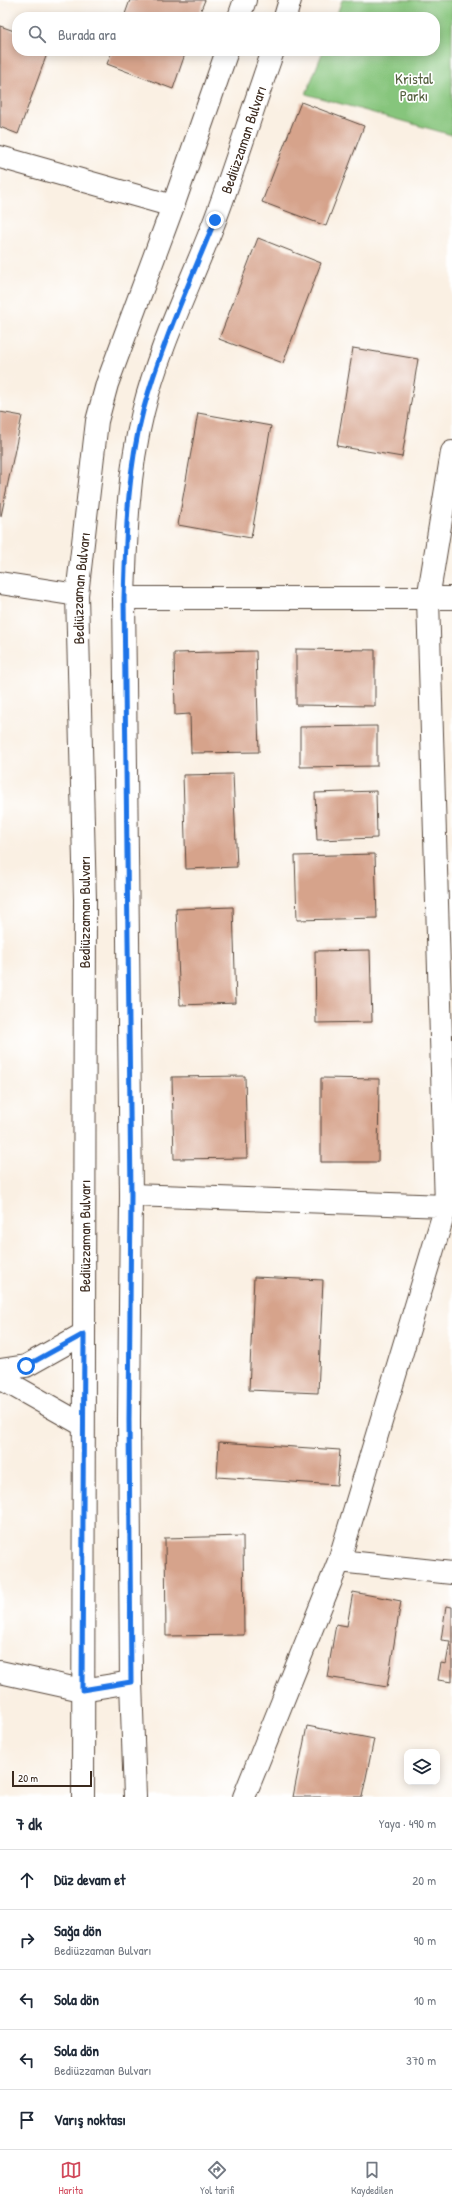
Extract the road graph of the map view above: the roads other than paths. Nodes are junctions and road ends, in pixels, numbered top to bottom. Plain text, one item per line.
1 (245, 0) edge
2 (290, 0) edge
3 (241, 12) edge
4 (286, 12) edge
5 (225, 56) edge
6 (271, 56) edge
7 (0, 157) edge
8 (173, 206) junction
9 (452, 452) edge
10 (0, 583) edge
11 (77, 595) junction
12 (124, 598) junction
13 (452, 598) edge
14 (428, 599) junction
15 (446, 1021) edge
16 (448, 1192) edge
17 (131, 1195) junction
18 (84, 1334) junction
19 (0, 1370) edge
20 (0, 1378) edge
21 (83, 1425) junction
22 (339, 1561) junction
23 (452, 1572) edge
24 (0, 1672) edge
25 (131, 1682) junction
26 (82, 1690) junction
27 (84, 1797) edge
28 (135, 1797) edge
29 (244, 1797) edge

1 - 3 street
2 - 4 street
5 - 8 street, Bediüzzaman Bulvarı
6 - 12 street, Bediüzzaman Bulvarı
7 - 8 street
8 - 11 street, Bediüzzaman Bulvarı
9 - 14 street
10 - 11 street
11 - 18 street, Bediüzzaman Bulvarı
12 - 14 street
12 - 17 street, Bediüzzaman Bulvarı
13 - 14 street
14 - 15 street
15 - 16 street
16 - 17 street
16 - 22 street
17 - 25 street, Bediüzzaman Bulvarı
18 - 19 street
18 - 21 street, Bediüzzaman Bulvarı
20 - 21 street
21 - 26 street, Bediüzzaman Bulvarı
22 - 23 street
22 - 29 street
24 - 26 street
25 - 26 street
25 - 28 street, Bediüzzaman Bulvarı
26 - 27 street, Bediüzzaman Bulvarı

